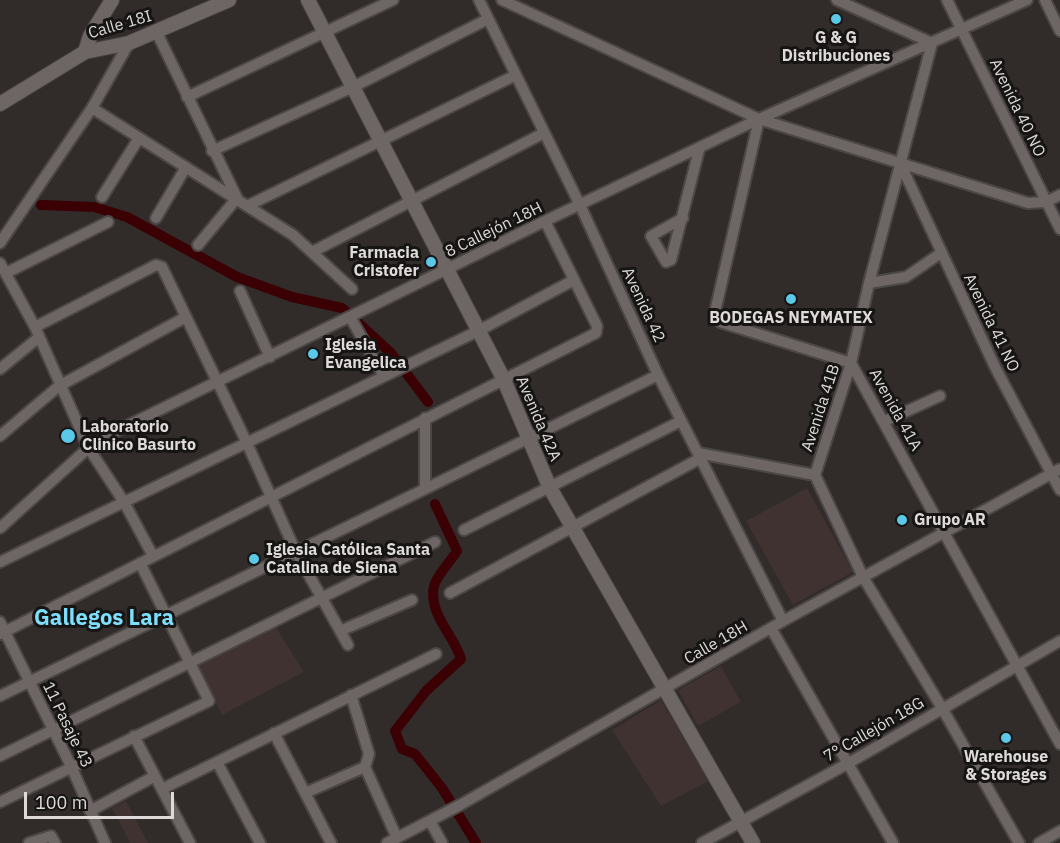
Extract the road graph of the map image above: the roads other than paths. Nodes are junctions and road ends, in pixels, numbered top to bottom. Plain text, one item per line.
1 (112, 0) edge
2 (229, 0) edge
3 (308, 0) edge
4 (393, 0) edge
5 (479, 0) edge
6 (502, 0) edge
7 (837, 0) edge
8 (947, 0) edge
9 (1027, 0) edge
10 (1045, 0) edge
11 (488, 19) junction
12 (962, 29) junction
13 (1060, 31) edge
14 (325, 32) junction
15 (157, 33) junction
16 (129, 43) junction
17 (932, 43) junction
18 (85, 52) junction
19 (516, 75) junction
20 (353, 87) junction
21 (187, 97) junction
22 (0, 104) edge
23 (92, 108) junction
24 (759, 120) junction
25 (544, 133) junction
26 (139, 138) junction
27 (380, 140) junction
28 (699, 150) junction
29 (212, 151) junction
30 (901, 165) junction
31 (186, 166) junction
32 (1060, 195) edge
33 (102, 197) dead end
34 (237, 198) junction
35 (412, 202) junction
36 (1046, 202) junction
37 (580, 205) junction
38 (249, 206) junction
39 (156, 218) dead end
40 (683, 218) dead end
41 (544, 221) junction
42 (108, 222) dead end
43 (1060, 229) edge
44 (0, 243) edge
45 (198, 245) dead end
46 (312, 252) junction
47 (941, 253) junction
48 (0, 263) edge
49 (446, 270) junction
50 (6, 273) junction
51 (574, 280) junction
52 (869, 283) junction
53 (352, 289) dead end
54 (240, 291) dead end
55 (186, 317) junction
56 (350, 317) junction
57 (478, 331) junction
58 (37, 333) junction
59 (270, 357) junction
60 (851, 363) junction
61 (0, 369) edge
62 (658, 375) junction
63 (384, 376) junction
64 (503, 378) junction
65 (215, 382) junction
66 (59, 386) junction
67 (940, 396) dead end
68 (425, 418) junction
69 (681, 421) junction
70 (885, 421) junction
71 (0, 436) edge
72 (527, 438) junction
73 (246, 441) junction
74 (88, 447) junction
75 (699, 455) junction
76 (1056, 471) edge
77 (815, 475) junction
78 (550, 488) junction
79 (424, 489) junction
80 (1060, 490) edge
81 (270, 497) junction
82 (124, 502) junction
83 (0, 528) edge
84 (571, 528) junction
85 (464, 530) dead end
86 (944, 533) junction
87 (435, 542) dead end
88 (295, 550) junction
89 (153, 556) junction
90 (0, 562) edge
91 (140, 563) junction
92 (863, 577) junction
93 (450, 593) dead end
94 (322, 598) junction
95 (412, 600) dead end
96 (165, 614) junction
97 (783, 621) junction
98 (771, 628) junction
99 (2, 629) edge
100 (340, 631) junction
101 (1060, 641) edge
102 (348, 645) dead end
103 (436, 654) dead end
104 (190, 663) junction
105 (1016, 667) junction
106 (29, 681) junction
107 (664, 690) junction
108 (351, 695) junction
109 (0, 696) edge
110 (942, 708) junction
111 (53, 730) junction
112 (274, 734) junction
113 (134, 736) junction
114 (1060, 744) edge
115 (0, 756) edge
116 (217, 762) junction
117 (847, 764) junction
118 (71, 766) junction
119 (365, 767) junction
120 (155, 776) junction
121 (162, 789) junction
122 (305, 793) junction
123 (0, 802) edge
124 (90, 811) junction
125 (430, 821) junction
126 (741, 822) junction
127 (1060, 831) edge
128 (392, 840) edge
129 (54, 841) edge
130 (29, 843) edge
131 (105, 843) edge
132 (190, 843) edge
133 (260, 843) edge
134 (332, 843) edge
135 (442, 843) edge
136 (702, 843) edge
137 (753, 843) edge
138 (893, 843) edge
139 (1019, 843) edge
140 (1039, 843) edge

1 - 18 street
2 - 15 street, Calle 18I
3 - 14 street, Avenida 42A
4 - 14 street
5 - 11 street, Avenida 42
6 - 24 street
7 - 17 street
8 - 12 street, Avenida 40 NO
9 - 12 street, 8 Callejón 18H
10 - 13 street
11 - 19 street, Avenida 42
11 - 20 street
12 - 17 street, 8 Callejón 18H
12 - 36 street, Avenida 40 NO
14 - 20 street, Avenida 42A
14 - 21 street
15 - 16 street, Calle 18I
15 - 21 street
16 - 18 street, Calle 18I
16 - 23 street
17 - 24 street, 8 Callejón 18H
17 - 30 street, Avenida 41B
18 - 22 street, Calle 18I
19 - 25 street, Avenida 42
19 - 27 street
20 - 27 street, Avenida 42A
20 - 29 street
21 - 29 street
23 - 26 street
23 - 44 street
24 - 28 street, 8 Callejón 18H
24 - 30 street
24 - 60 street, Avenida 41A
25 - 35 street
25 - 37 street, Avenida 42
26 - 31 street
26 - 33 street
27 - 35 street, Avenida 42A
27 - 38 street
28 - 37 street, 8 Callejón 18H
28 - 40 street
29 - 34 street
30 - 36 street
30 - 47 street, Avenida 41 NO
30 - 52 street, Avenida 41B
31 - 34 street
31 - 39 street
32 - 36 street
34 - 38 street
34 - 45 street
35 - 46 street
35 - 49 street, Avenida 42A
36 - 43 street, Avenida 40 NO
37 - 41 street, 8 Callejón 18H
37 - 62 street, Avenida 42
38 - 46 street
41 - 49 street, 8 Callejón 18H
41 - 51 street
42 - 50 street
46 - 53 street
47 - 52 street
47 - 76 street, Avenida 41 NO
48 - 50 street
49 - 56 street, 8 Callejón 18H
49 - 57 street, Avenida 42A
50 - 58 street
51 - 57 street
51 - 64 street
52 - 60 street, Avenida 41B
54 - 59 street
55 - 58 street
55 - 65 street
55 - 66 street
56 - 59 street, 8 Callejón 18H
56 - 63 street
57 - 63 street
57 - 64 street, Avenida 42A
58 - 61 street
58 - 66 street
59 - 65 street, 8 Callejón 18H
60 - 70 street, Avenida 41A
60 - 77 street, Avenida 41B
62 - 69 street, Avenida 42
62 - 72 street
63 - 73 street
64 - 68 street
64 - 72 street, Avenida 42A
65 - 73 street
65 - 74 street, 8 Callejón 18H
66 - 71 street
66 - 74 street
67 - 70 street
68 - 79 street
68 - 81 street
69 - 75 street, Avenida 42
69 - 78 street
70 - 86 street, Avenida 41A
72 - 78 street, Avenida 42A
72 - 79 street
73 - 81 street
73 - 82 street
74 - 82 street
74 - 83 street, 8 Callejón 18H
75 - 77 street
75 - 84 street
75 - 97 street, Avenida 42
76 - 80 street, Avenida 41 NO
76 - 86 street, Calle 18H
77 - 92 street, Avenida 41B
78 - 84 street, Avenida 42A
78 - 85 street
79 - 88 street
81 - 88 street
81 - 89 street
82 - 89 street
82 - 90 street
84 - 93 street
84 - 107 street, Avenida 42A
86 - 92 street, Calle 18H
86 - 105 street, Avenida 41A
87 - 94 street
88 - 94 street
88 - 96 street
89 - 91 street
91 - 96 street
91 - 99 street
92 - 97 street, Calle 18H
92 - 110 street, Avenida 41B
94 - 100 street
94 - 104 street
95 - 100 street
96 - 104 street
96 - 106 street
97 - 98 street, Calle 18H
98 - 107 street, Calle 18H
98 - 117 street
99 - 106 street, 11 Pasaje 43
100 - 102 street
101 - 105 street, 7° Callejón 18G
103 - 108 street
104 - 111 street
104 - 113 street
105 - 110 street, 7° Callejón 18G
105 - 114 street, Avenida 41A
106 - 109 street
106 - 111 street, 11 Pasaje 43
107 - 125 street, Calle 18H
107 - 126 street, Avenida 42A
108 - 112 street
108 - 119 street
110 - 117 street, 7° Callejón 18G
110 - 139 street, Avenida 41B
111 - 115 street
111 - 118 street, 11 Pasaje 43
112 - 116 street
112 - 122 street
113 - 118 street
113 - 120 street
116 - 121 street
116 - 133 street
117 - 126 street, 7° Callejón 18G
117 - 138 street
118 - 123 street
118 - 124 street, 11 Pasaje 43
119 - 122 street
119 - 128 street
120 - 121 street
120 - 124 street
121 - 132 street
122 - 134 street
124 - 131 street, 11 Pasaje 43
125 - 128 street, Calle 18H
125 - 135 street
126 - 136 street, 7° Callejón 18G
126 - 137 street, Avenida 42A
127 - 140 street
129 - 130 street

